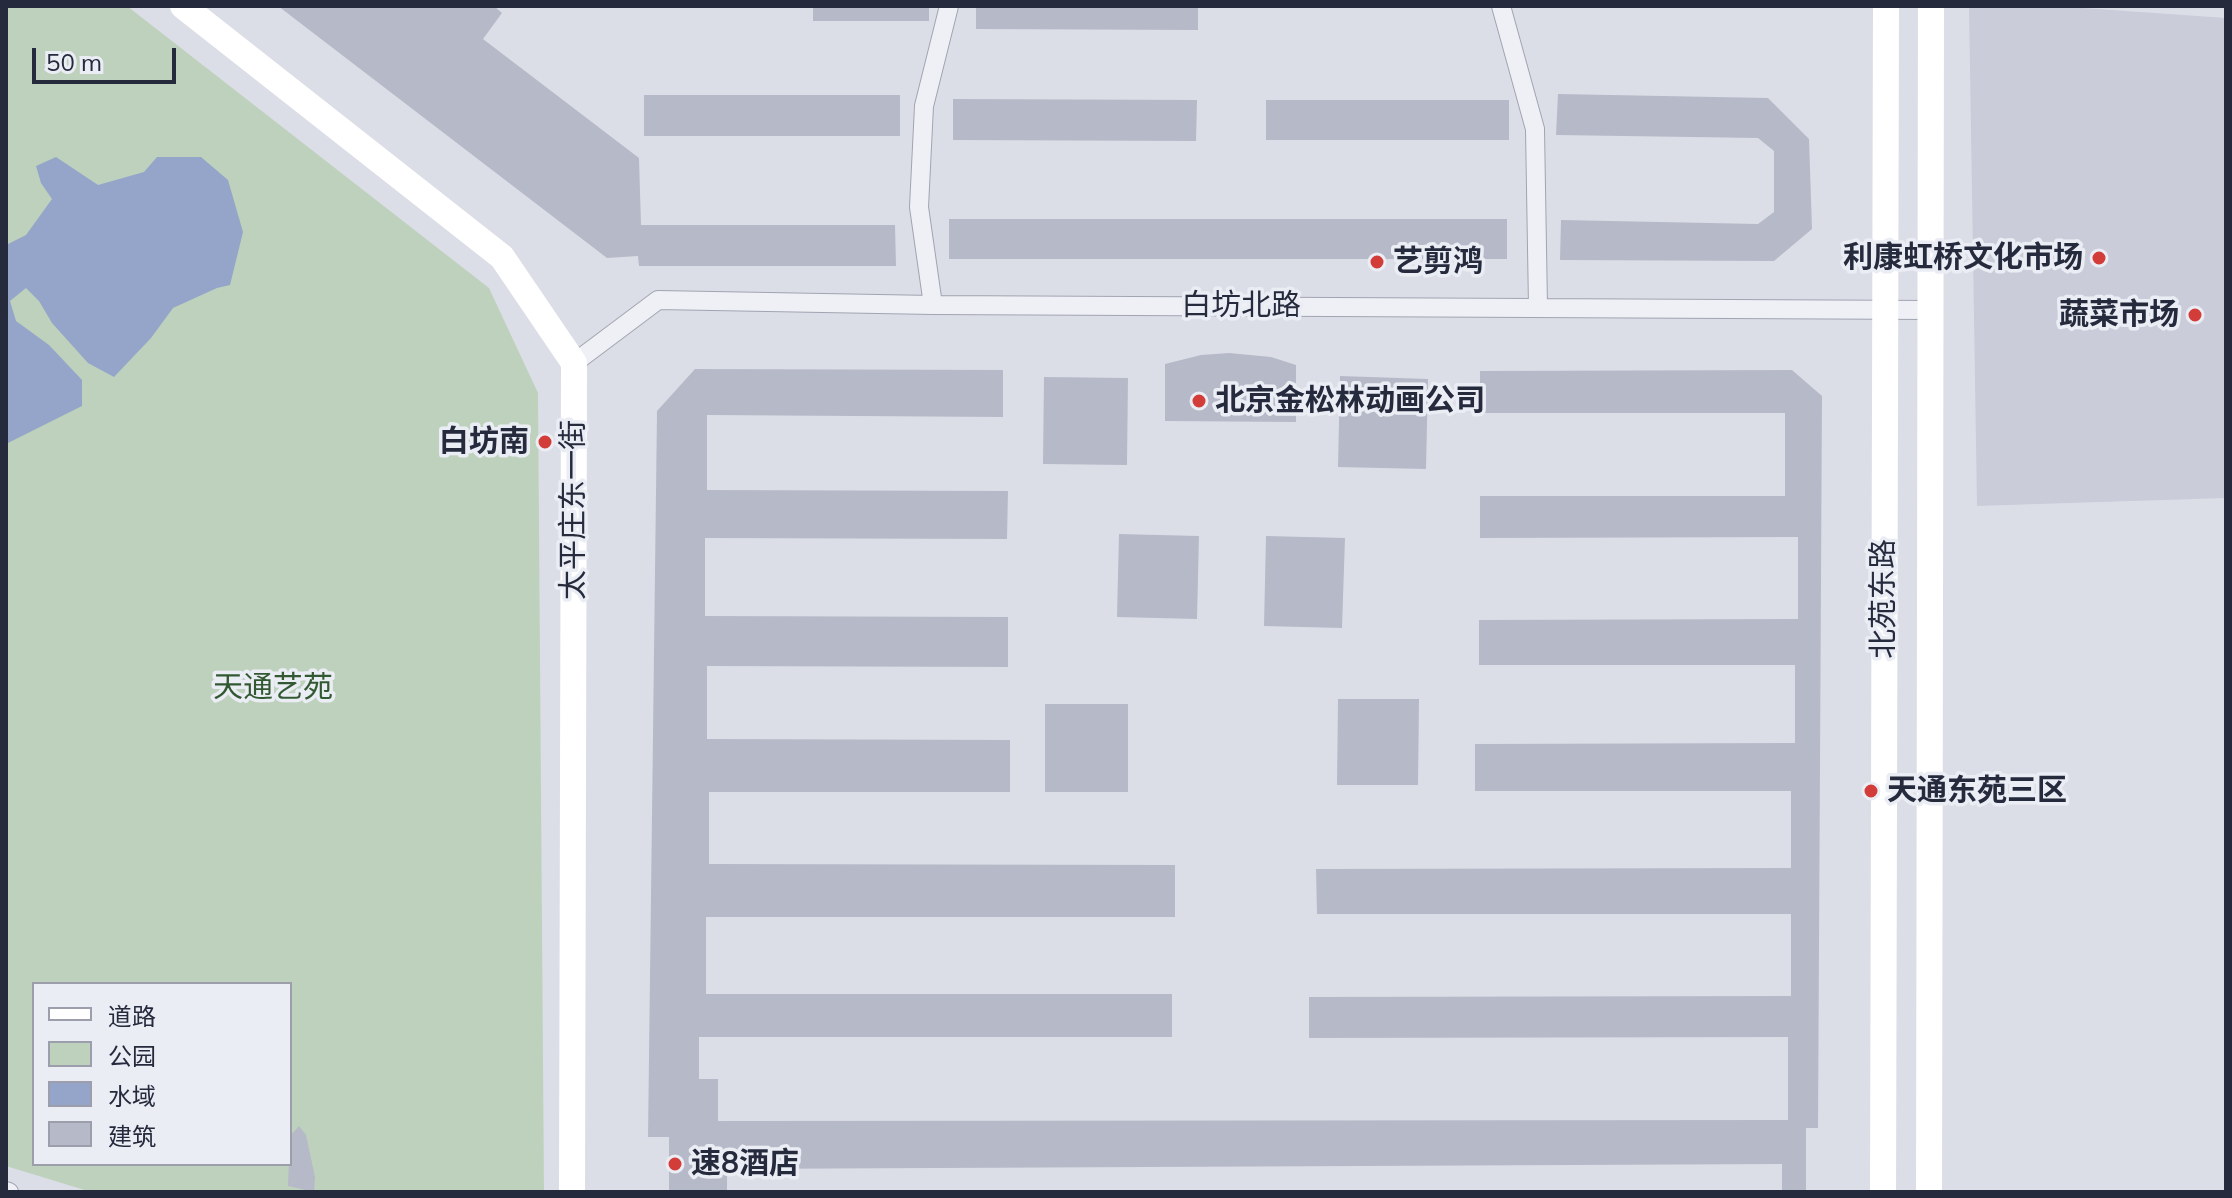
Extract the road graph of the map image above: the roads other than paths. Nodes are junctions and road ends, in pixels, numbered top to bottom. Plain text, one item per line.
1 (183, 6) edge
2 (949, 6) edge
3 (1501, 6) edge
4 (1886, 6) edge
5 (1931, 6) edge
6 (933, 305) junction
7 (1538, 307) junction
8 (1885, 309) junction
9 (1930, 310) junction
10 (574, 363) junction
11 (572, 1192) edge
12 (1883, 1192) edge
13 (1929, 1192) edge

1 - 10 main road
2 - 6 street
3 - 7 street
4 - 8 main road, 北苑东路
5 - 9 main road, 北苑东路
6 - 7 street, 白坊北路
6 - 10 street, 白坊北路
7 - 8 street, 白坊北路
8 - 9 street, 白坊北路
8 - 12 main road, 北苑东路
9 - 13 main road, 北苑东路
10 - 11 main road, 太平庄东一街

